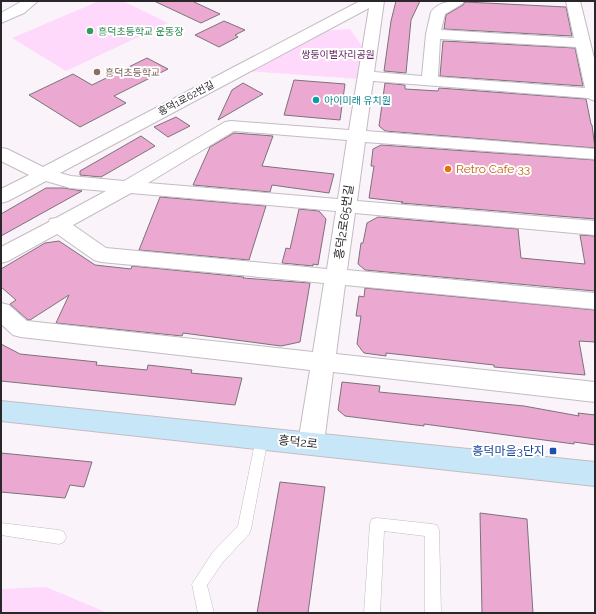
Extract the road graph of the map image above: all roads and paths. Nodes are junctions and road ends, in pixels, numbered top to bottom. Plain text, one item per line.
1 (31, 1) edge
2 (370, 1) edge
3 (376, 1) edge
4 (457, 1) edge
5 (569, 1) edge
6 (1, 19) edge
7 (351, 23) junction
8 (433, 34) junction
9 (583, 44) junction
10 (369, 50) junction
11 (365, 76) junction
12 (430, 81) junction
13 (595, 94) edge
14 (357, 135) junction
15 (1, 153) edge
16 (595, 154) edge
17 (42, 174) junction
18 (126, 188) junction
19 (1, 197) edge
20 (346, 206) junction
21 (57, 224) junction
22 (595, 228) edge
23 (1, 256) edge
24 (335, 277) junction
25 (595, 301) edge
26 (1, 311) edge
27 (323, 362) junction
28 (595, 392) edge
29 (1, 411) edge
30 (262, 438) junction
31 (311, 443) junction
32 (595, 474) edge
33 (1, 529) edge
34 (59, 537) dead end
35 (206, 613) edge
36 (372, 613) edge
37 (433, 613) edge

1 - 6 street
2 - 7 street, 흥덕1로62번길
3 - 10 street, 흥덕2로65번길
4 - 8 street
5 - 9 street
7 - 10 street
7 - 17 street, 흥덕1로62번길
8 - 9 street
8 - 12 street
9 - 13 street
10 - 11 street, 흥덕2로65번길
11 - 12 street
11 - 14 street, 흥덕2로65번길
12 - 13 street
14 - 16 street
14 - 18 street
14 - 20 street, 흥덕2로65번길
15 - 17 street
17 - 18 street
17 - 19 street, 흥덕1로62번길
18 - 20 street
18 - 21 street
20 - 22 street
20 - 24 street, 흥덕2로65번길
21 - 23 street
21 - 24 street
24 - 25 street
24 - 27 street, 흥덕2로65번길
26 - 27 street
27 - 28 street
27 - 31 street, 흥덕2로65번길
29 - 30 street, 흥덕2로
30 - 31 street, 흥덕2로
30 - 35 lane
31 - 32 street, 흥덕2로
33 - 34 lane
36 - 37 lane

